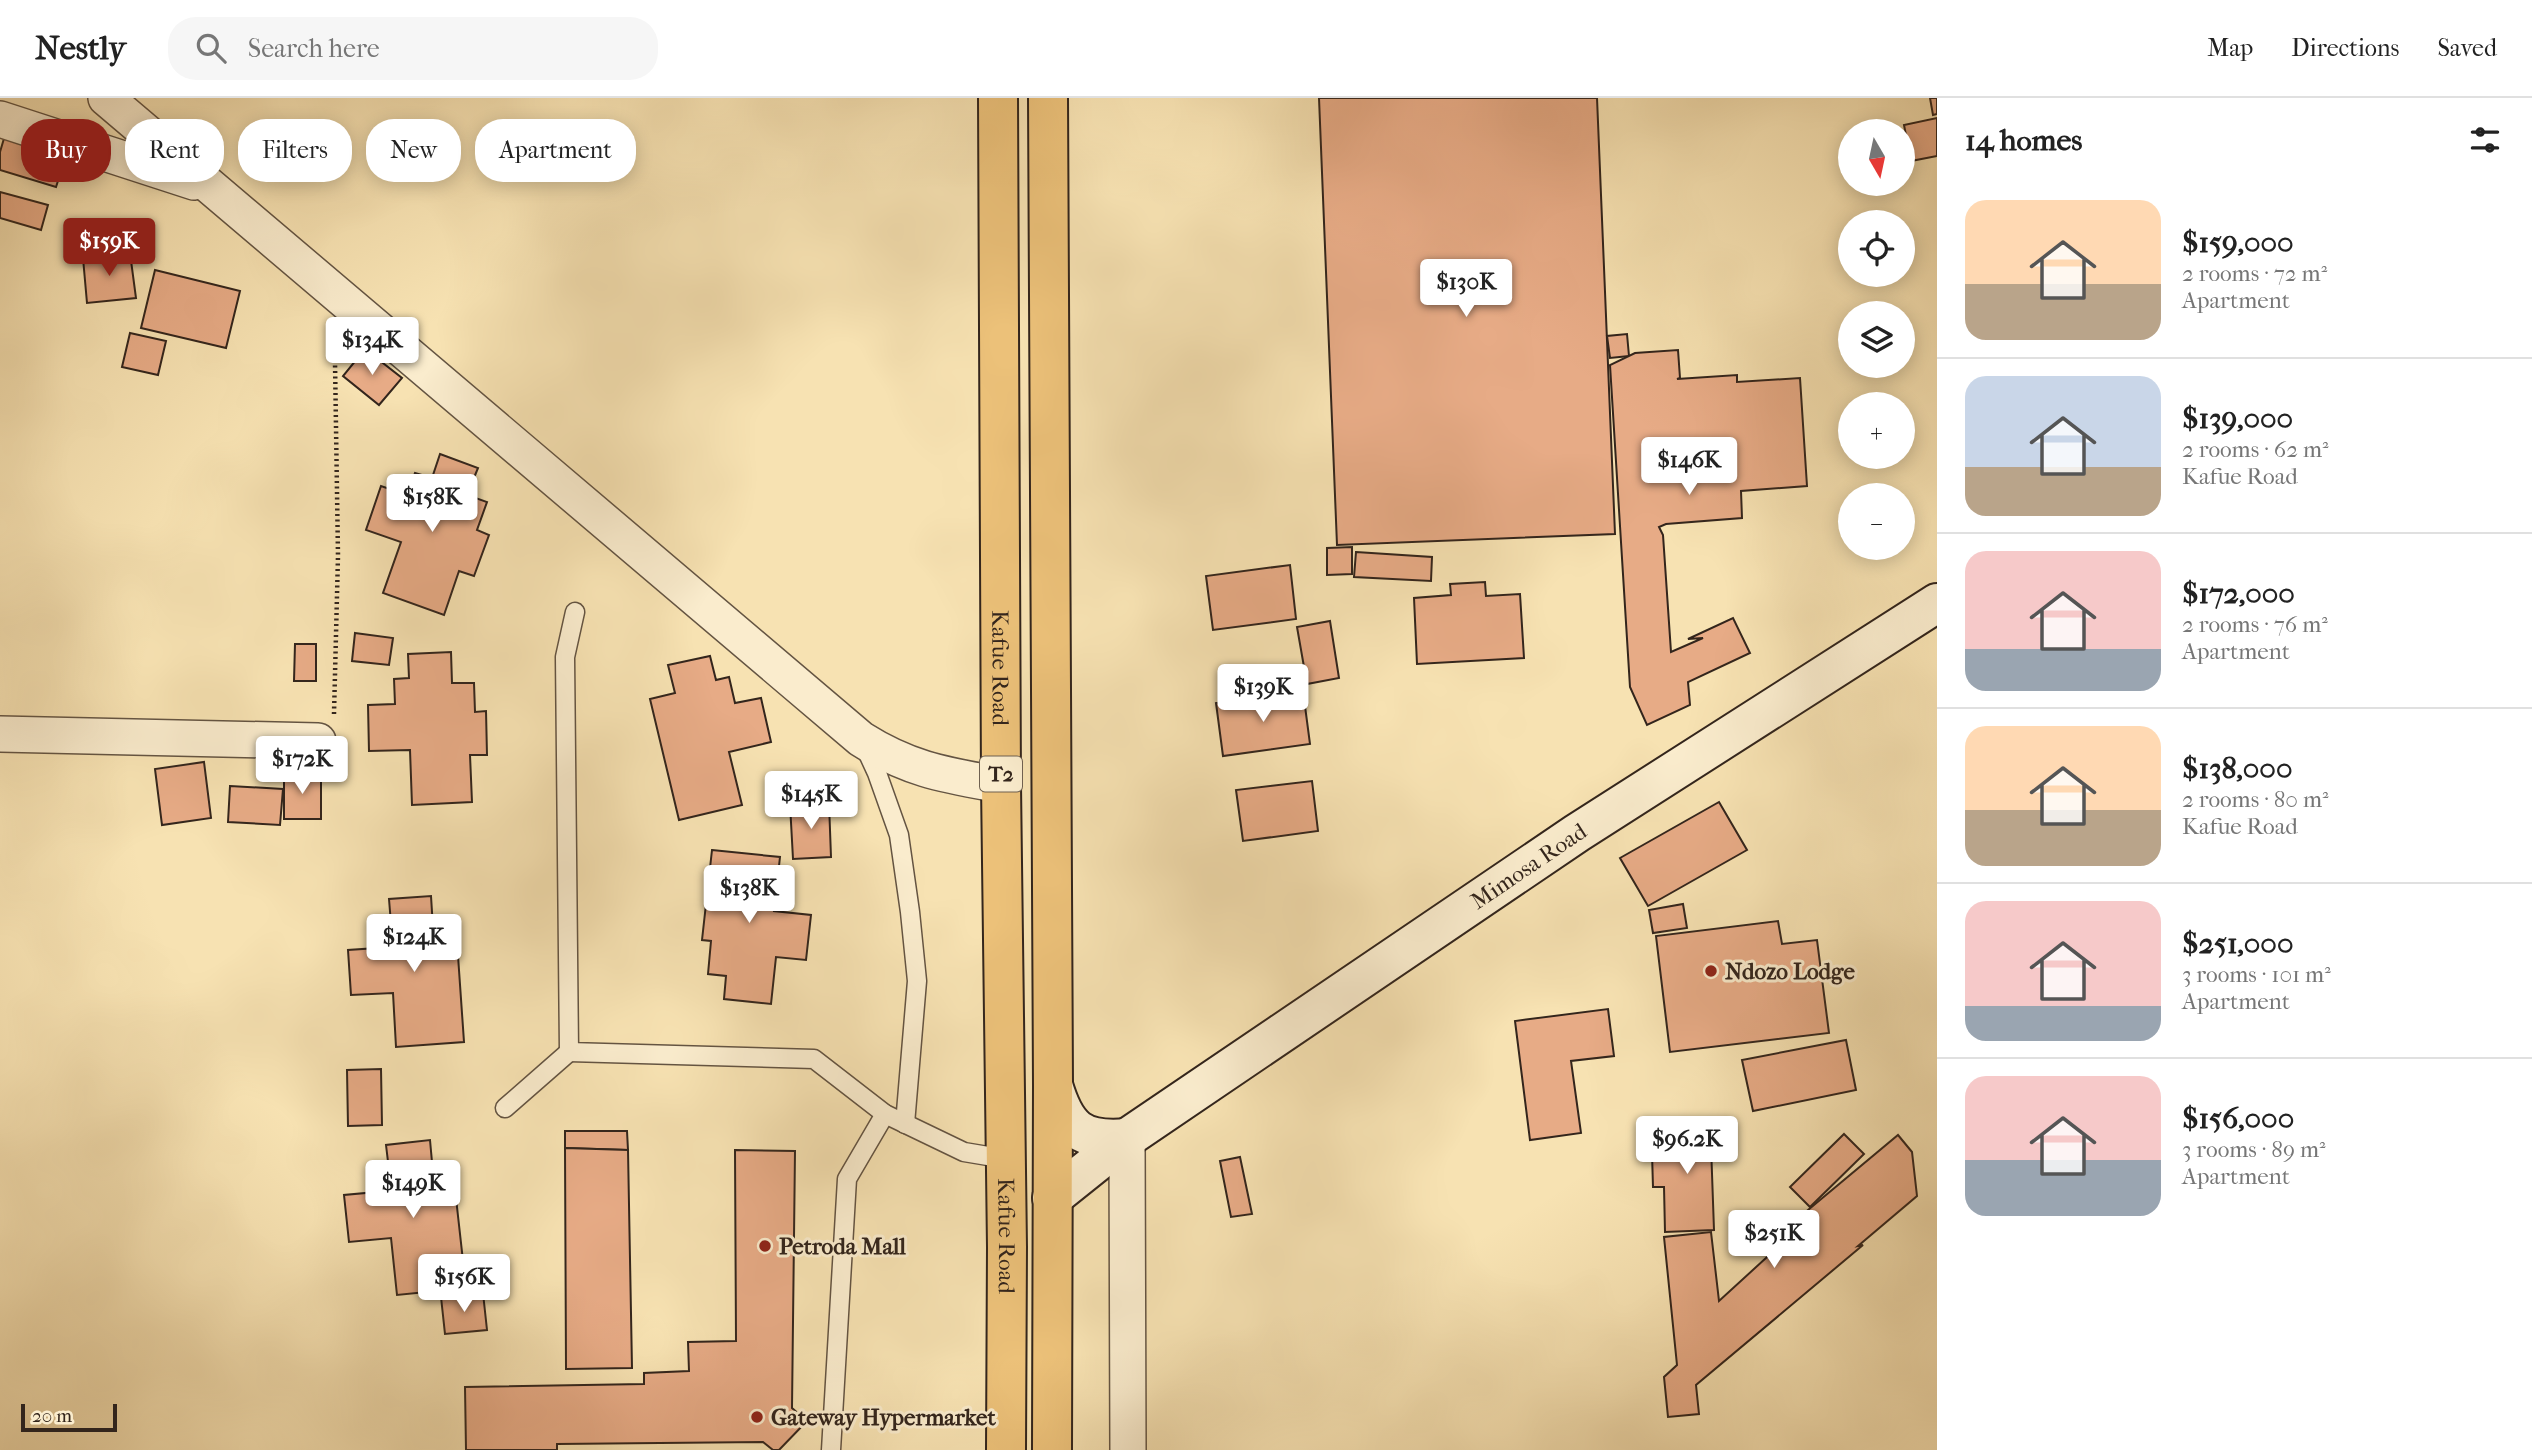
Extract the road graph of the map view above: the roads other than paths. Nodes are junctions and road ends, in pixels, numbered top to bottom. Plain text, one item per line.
1 (106, 98) edge
2 (998, 98) edge
3 (1048, 98) edge
4 (0, 119) edge
5 (207, 186) junction
6 (1937, 603) edge
7 (575, 611) dead end
8 (0, 734) edge
9 (861, 739) junction
10 (318, 741) road end
11 (1001, 785) junction
12 (569, 1052) junction
13 (1052, 1085) junction
14 (505, 1108) dead end
15 (885, 1114) junction
16 (905, 1124) junction
17 (1127, 1138) junction
18 (1006, 1159) junction
19 (1052, 1198) junction
20 (831, 1450) edge
21 (1006, 1450) edge
22 (1052, 1450) edge
23 (1128, 1450) edge

1 - 5 street
2 - 11 highway, Kafue Road / T2
3 - 13 highway, Kafue Road / T2
4 - 5 street
5 - 9 street
6 - 17 street, Mimosa Road
7 - 12 lane
8 - 10 street
9 - 11 street
9 - 16 lane
11 - 18 highway, Kafue Road / T2
12 - 14 lane
12 - 15 lane
13 - 17 street
13 - 19 highway, Kafue Road / T2
15 - 16 lane
15 - 20 lane
16 - 18 lane
17 - 19 street, Mimosa Road
17 - 23 street
18 - 21 highway, Kafue Road / T2
19 - 22 highway, Kafue Road / T2

